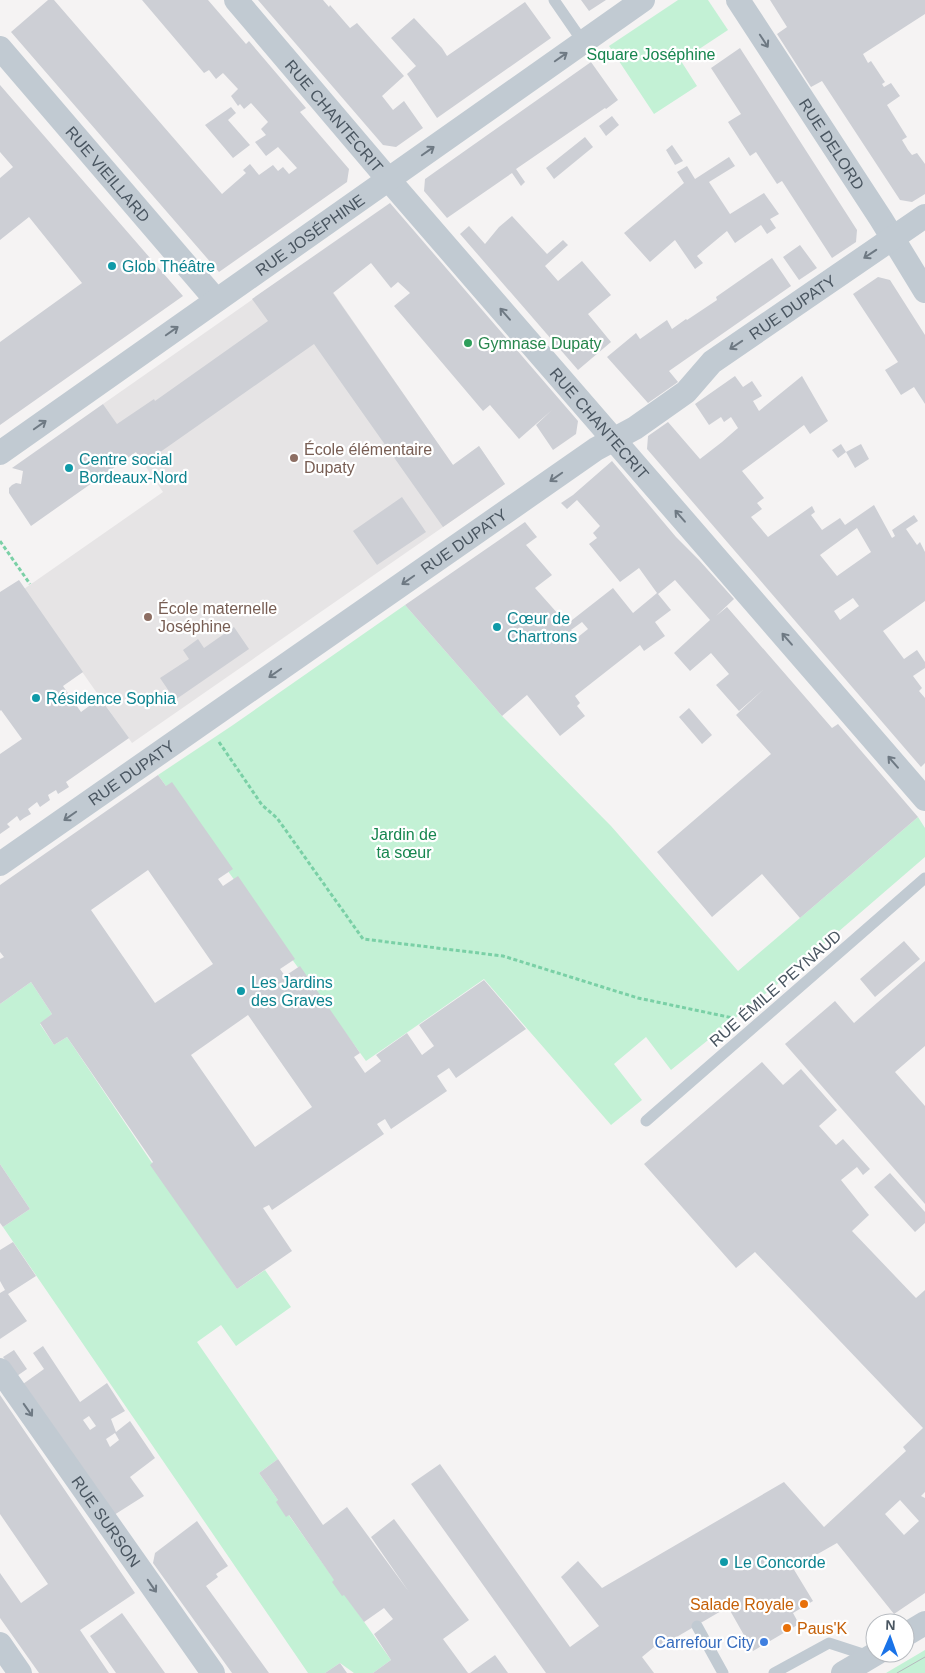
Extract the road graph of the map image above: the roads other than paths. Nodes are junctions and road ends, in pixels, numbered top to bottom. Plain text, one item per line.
1 (236, 0) edge
2 (554, 0) edge
3 (643, 0) edge
4 (738, 0) edge
5 (583, 42) junction
6 (0, 48) edge
7 (388, 179) junction
8 (925, 216) edge
9 (893, 238) junction
10 (925, 291) edge
11 (216, 300) junction
12 (614, 440) junction
13 (0, 453) edge
14 (925, 799) edge
15 (0, 864) edge
16 (925, 878) edge
17 (646, 1121) dead end
18 (0, 1370) edge
19 (697, 1626) dead end
20 (0, 1644) edge
21 (865, 1653) edge
22 (865, 1660) edge
23 (20, 1673) edge
24 (213, 1673) edge
25 (723, 1673) edge
26 (774, 1673) edge
27 (843, 1673) edge

1 - 7 street, RUE CHANTECRIT
2 - 5 lane
3 - 5 street, RUE JOSÉPHINE
4 -> 9 street, RUE DELORD
7 -> 5 street, RUE JOSÉPHINE
6 - 11 street, RUE VIEILLARD
7 - 11 street, RUE JOSÉPHINE
12 -> 7 street, RUE CHANTECRIT
8 - 9 street, RUE DUPATY
9 - 10 street, RUE DELORD
9 -> 12 street, RUE DUPATY
13 -> 11 street, RUE JOSÉPHINE
14 -> 12 street, RUE CHANTECRIT
12 -> 15 street, RUE DUPATY
16 - 17 lane, RUE ÉMILE PEYNAUD
18 -> 24 street, RUE SURSON
19 - 25 lane
20 - 23 street
21 - 26 lane
22 - 27 street

